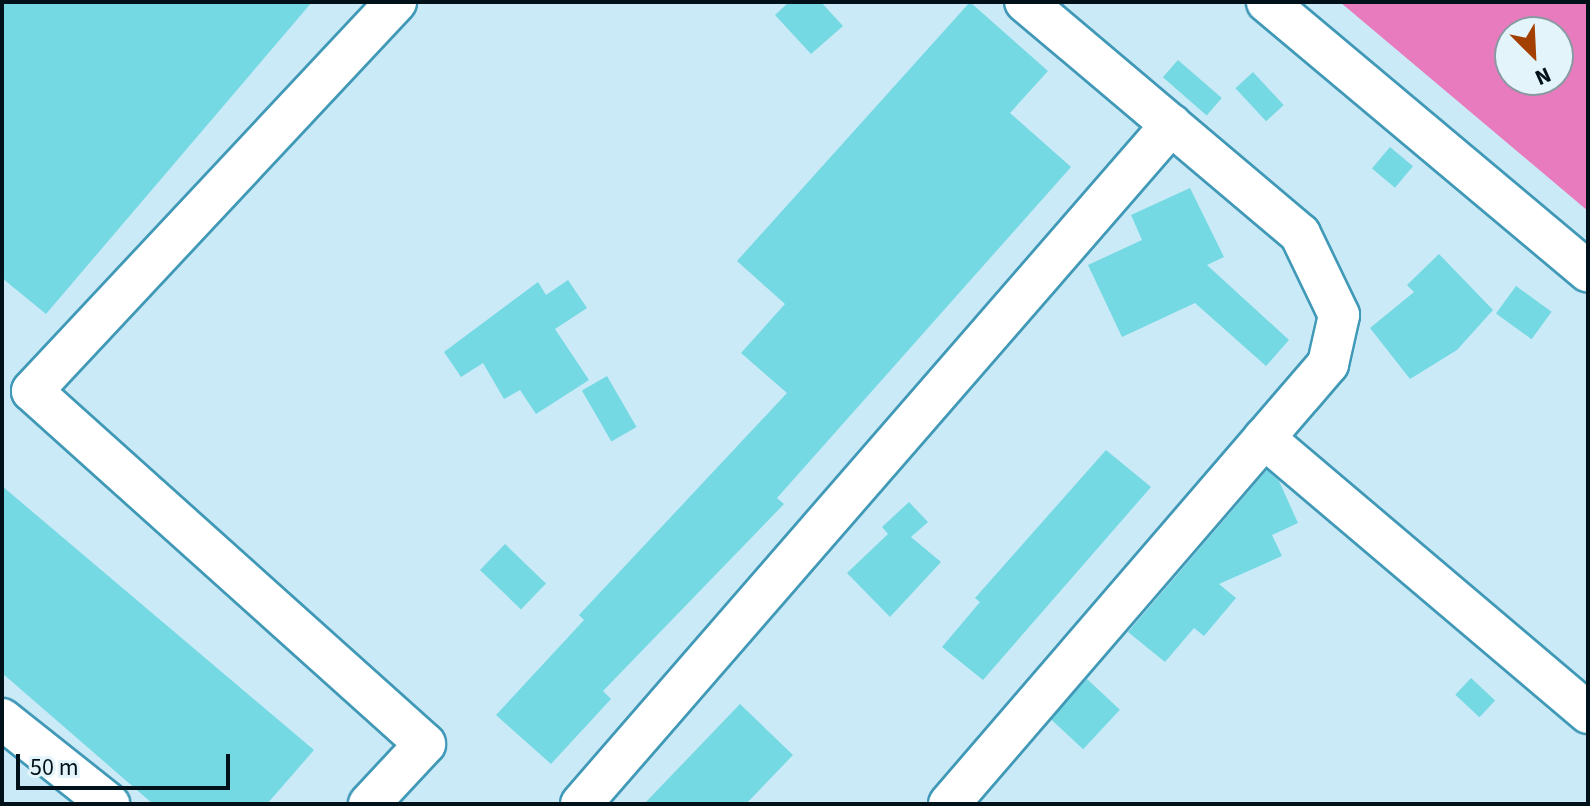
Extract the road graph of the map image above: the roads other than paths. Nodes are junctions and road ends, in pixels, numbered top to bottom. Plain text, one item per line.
1 (396, 2) edge
2 (1025, 2) edge
3 (1267, 2) edge
4 (1171, 125) junction
5 (1588, 271) edge
6 (1264, 438) junction
7 (1588, 713) edge
8 (2, 719) edge
9 (109, 804) edge
10 (369, 804) edge
11 (581, 804) edge
12 (949, 804) edge

1 - 10 lane
2 - 4 lane
3 - 5 lane
4 - 6 lane
4 - 11 lane
6 - 7 lane
6 - 12 lane
8 - 9 lane

